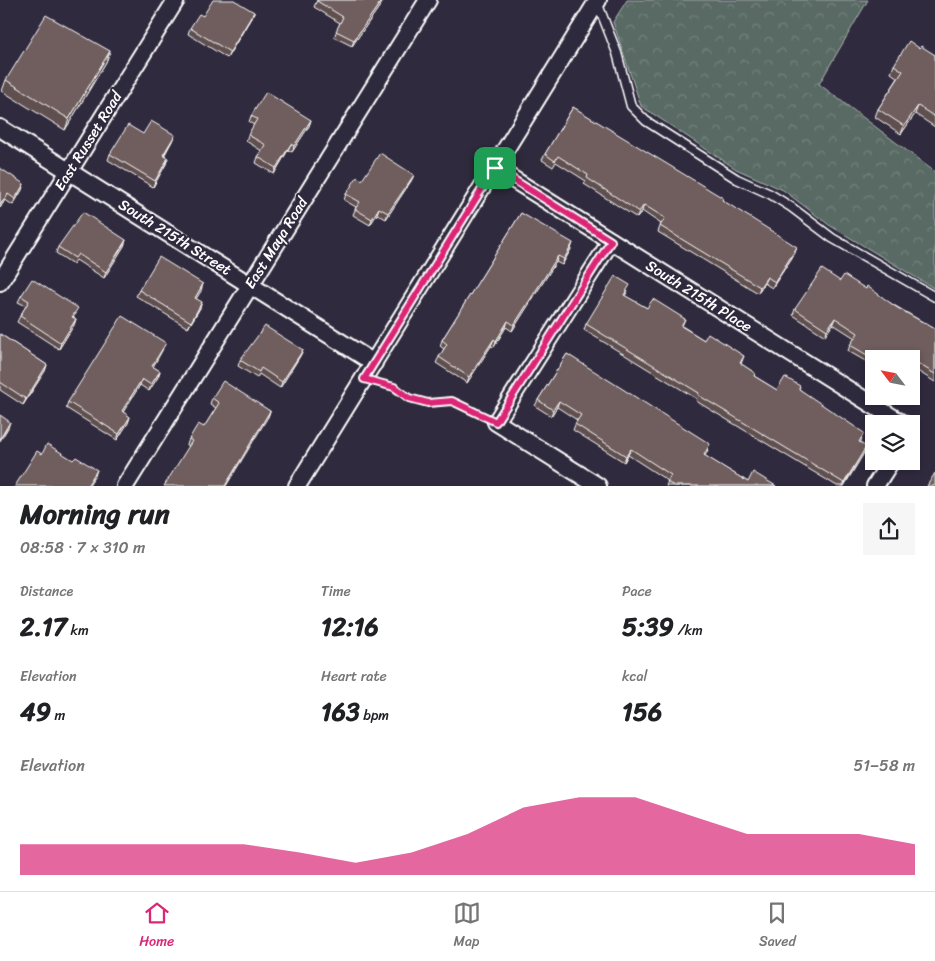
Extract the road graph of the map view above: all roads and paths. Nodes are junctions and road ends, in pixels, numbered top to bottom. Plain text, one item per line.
1 (176, 0) edge
2 (428, 0) edge
3 (599, 1) edge
4 (0, 128) edge
5 (495, 168) junction
6 (70, 171) junction
7 (611, 241) junction
8 (0, 282) edge
9 (250, 284) junction
10 (935, 297) edge
11 (374, 362) junction
12 (364, 379) junction
13 (888, 415) edge
14 (496, 422) junction
15 (885, 470) edge
16 (125, 486) edge
17 (297, 486) edge
18 (598, 486) edge
19 (875, 486) edge

1 - 6 street, East Russet Road
2 - 9 street, East Maya Road
3 - 5 street
3 - 10 lane
4 - 6 street, South 215th Street
5 - 7 street, South 215th Place
5 - 11 street
6 - 8 street, East Russet Road
6 - 9 street, South 215th Street
7 - 13 street, South 215th Place
7 - 14 street
9 - 11 street, South 215th Street
9 - 16 street, East Maya Road
11 - 12 street
12 - 14 path
12 - 17 street
14 - 18 street
15 - 19 street

